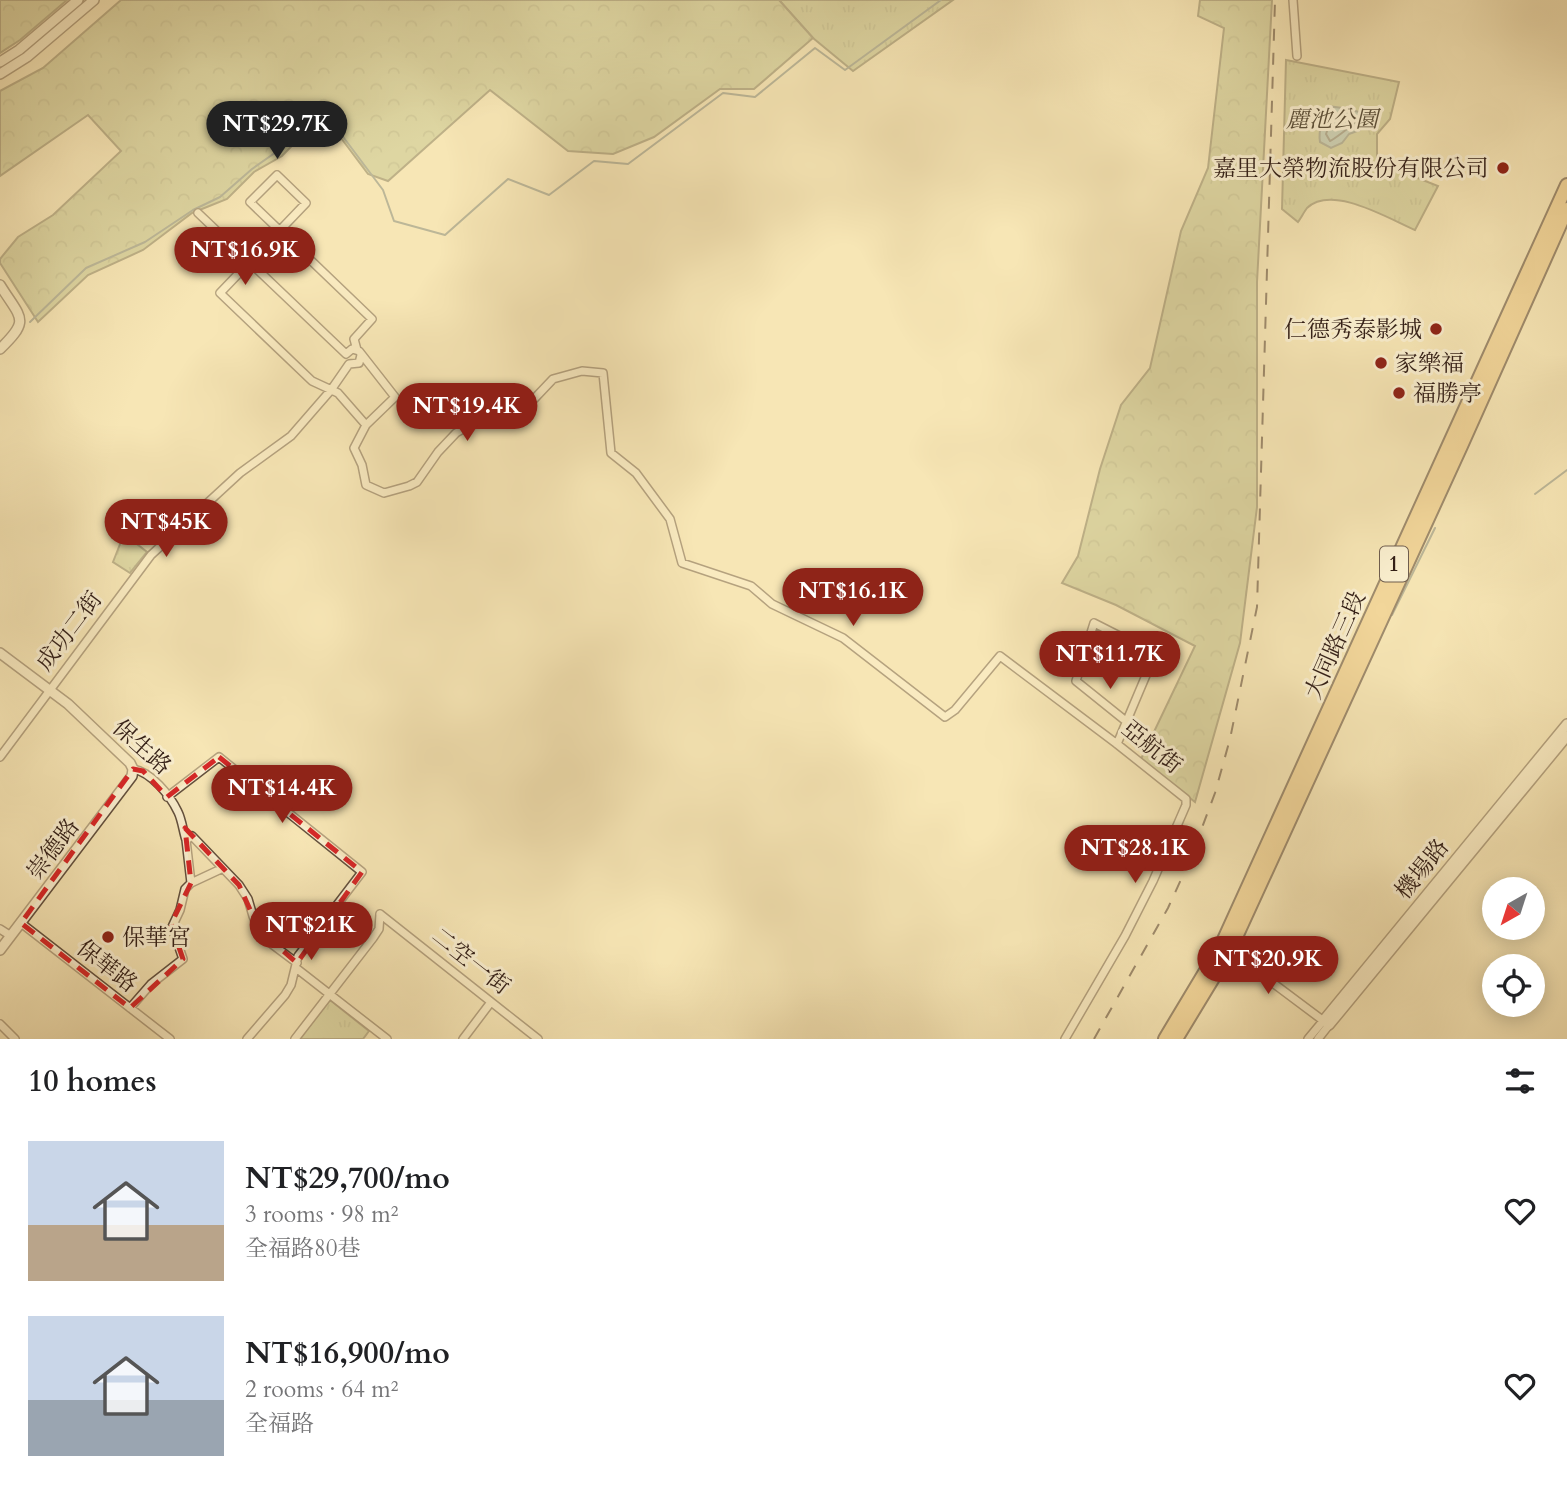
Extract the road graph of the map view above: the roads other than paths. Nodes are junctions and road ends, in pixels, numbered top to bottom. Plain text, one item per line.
1 (78, 0) edge
2 (94, 0) edge
3 (1293, 0) edge
4 (1297, 56) dead end
5 (0, 62) edge
6 (0, 74) edge
7 (1567, 185) edge
8 (1567, 209) edge
9 (198, 213) dead end
10 (280, 231) junction
11 (250, 262) junction
12 (0, 285) edge
13 (0, 349) edge
14 (358, 351) junction
15 (346, 355) junction
16 (353, 364) junction
17 (331, 390) junction
18 (366, 425) junction
19 (0, 653) edge
20 (50, 689) junction
21 (1127, 722) junction
22 (1567, 724) edge
23 (1567, 736) edge
24 (0, 741) edge
25 (1117, 744) junction
26 (8, 748) junction
27 (0, 757) edge
28 (133, 769) junction
29 (167, 797) junction
30 (186, 839) junction
31 (221, 869) junction
32 (191, 883) junction
33 (21, 923) junction
34 (0, 929) edge
35 (11, 936) junction
36 (1226, 947) junction
37 (0, 950) edge
38 (297, 966) junction
39 (330, 995) junction
40 (491, 1002) junction
41 (130, 1008) junction
42 (1326, 1023) junction
43 (0, 1024) edge
44 (15, 1039) edge
45 (170, 1039) edge
46 (247, 1039) edge
47 (295, 1039) edge
48 (387, 1039) edge
49 (463, 1039) edge
50 (538, 1039) edge
51 (1065, 1039) edge
52 (1164, 1039) edge
53 (1177, 1039) edge
54 (1308, 1039) edge
55 (1318, 1039) edge

1 - 5 street
2 - 6 street
3 - 4 street
7 - 36 main road, 大同路三段 / 1
8 - 36 main road, 大同路三段 / 1
9 - 11 street
10 - 10 street
10 - 11 street
10 - 14 street
11 - 15 street
11 - 17 street
12 - 13 street
14 - 15 street
14 - 16 street
14 - 18 street
15 - 16 street
16 - 17 street, 成功二街
17 - 18 street
17 - 20 street, 成功二街
18 - 25 street, 亞航街
19 - 20 street, 保生路
20 - 26 street, 成功二街
20 - 28 street, 保生路
21 - 21 street
21 - 25 street
22 - 42 street, 機場路
23 - 42 street, 機場路
24 - 26 street
25 - 51 street, 亞航街
26 - 27 street, 成功二街
28 - 29 street, 保生路
28 - 33 street, 崇德路
29 - 30 street, 保生路
29 - 38 street
30 - 31 street
30 - 32 street, 保生路
31 - 32 street
31 - 38 street
32 - 41 street
33 - 35 street, 崇德路
33 - 41 street, 保華路
34 - 35 street
35 - 37 street, 崇德路
36 - 42 street
36 - 52 main road, 大同路三段 / 1
36 - 53 main road, 大同路三段 / 1
38 - 39 street
38 - 46 street
39 - 40 street, 二空一街
39 - 47 street
39 - 48 street
40 - 49 street
40 - 50 street, 二空一街
41 - 45 street, 保華路
42 - 54 street, 機場路
42 - 55 street, 機場路
43 - 44 street

